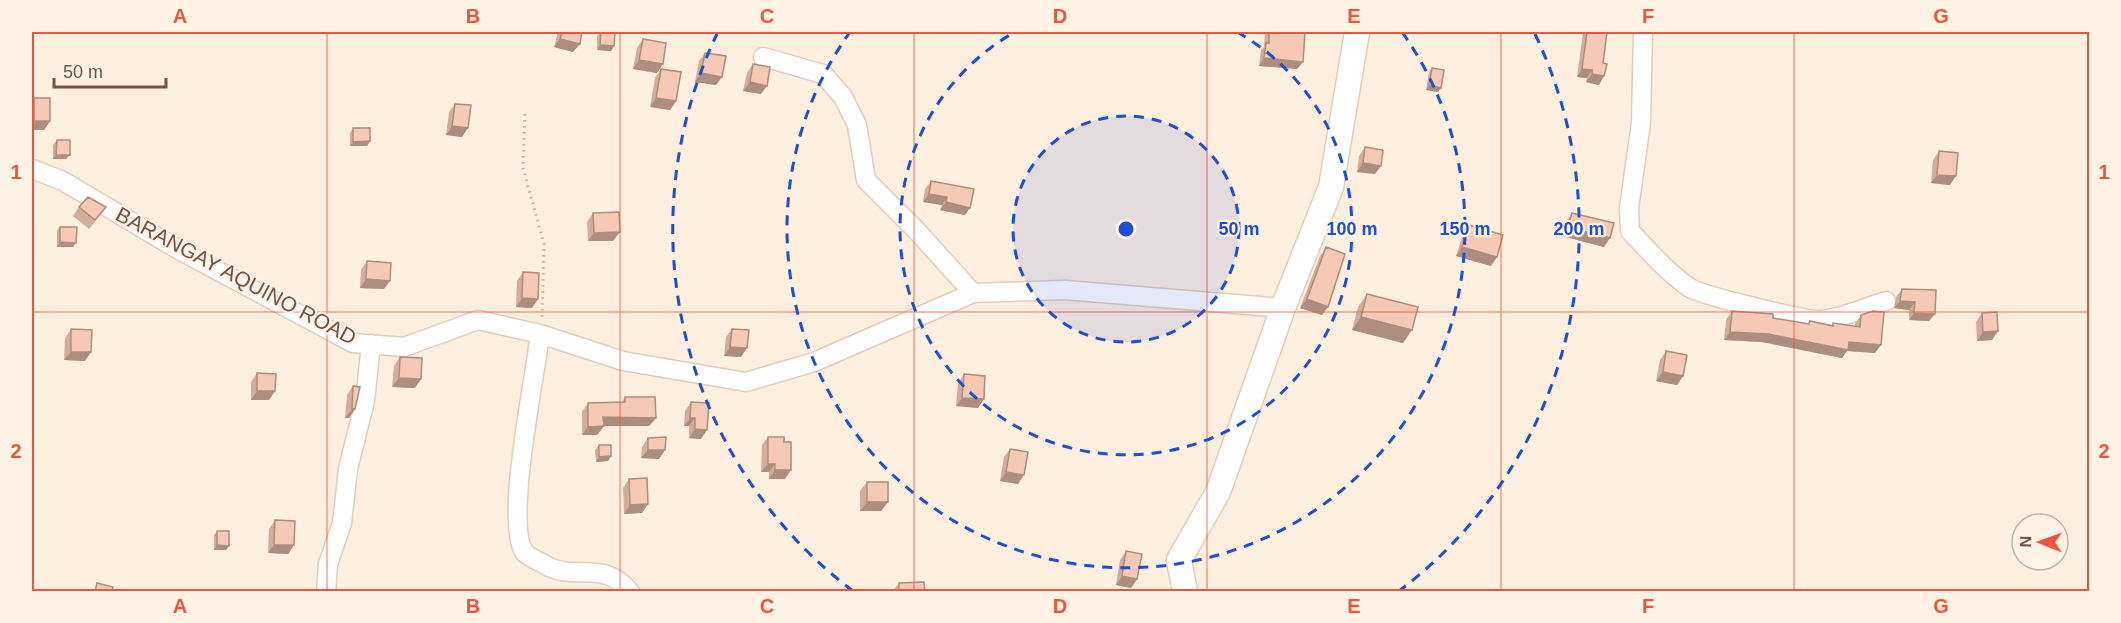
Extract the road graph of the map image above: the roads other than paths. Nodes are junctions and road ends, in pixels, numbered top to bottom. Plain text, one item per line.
1 (1357, 32) edge
2 (1642, 32) edge
3 (763, 57) dead end
4 (32, 169) edge
5 (973, 293) junction
6 (1887, 301) dead end
7 (1283, 308) junction
8 (540, 334) junction
9 (371, 344) junction
10 (326, 591) edge
11 (630, 591) edge
12 (1185, 591) edge

1 - 7 street
2 - 6 street
3 - 5 street
4 - 9 street, BARANGAY AQUINO ROAD
5 - 7 street, BARANGAY AQUINO ROAD
5 - 8 street, BARANGAY AQUINO ROAD
7 - 12 street
8 - 9 street, BARANGAY AQUINO ROAD
8 - 11 street
9 - 10 street

